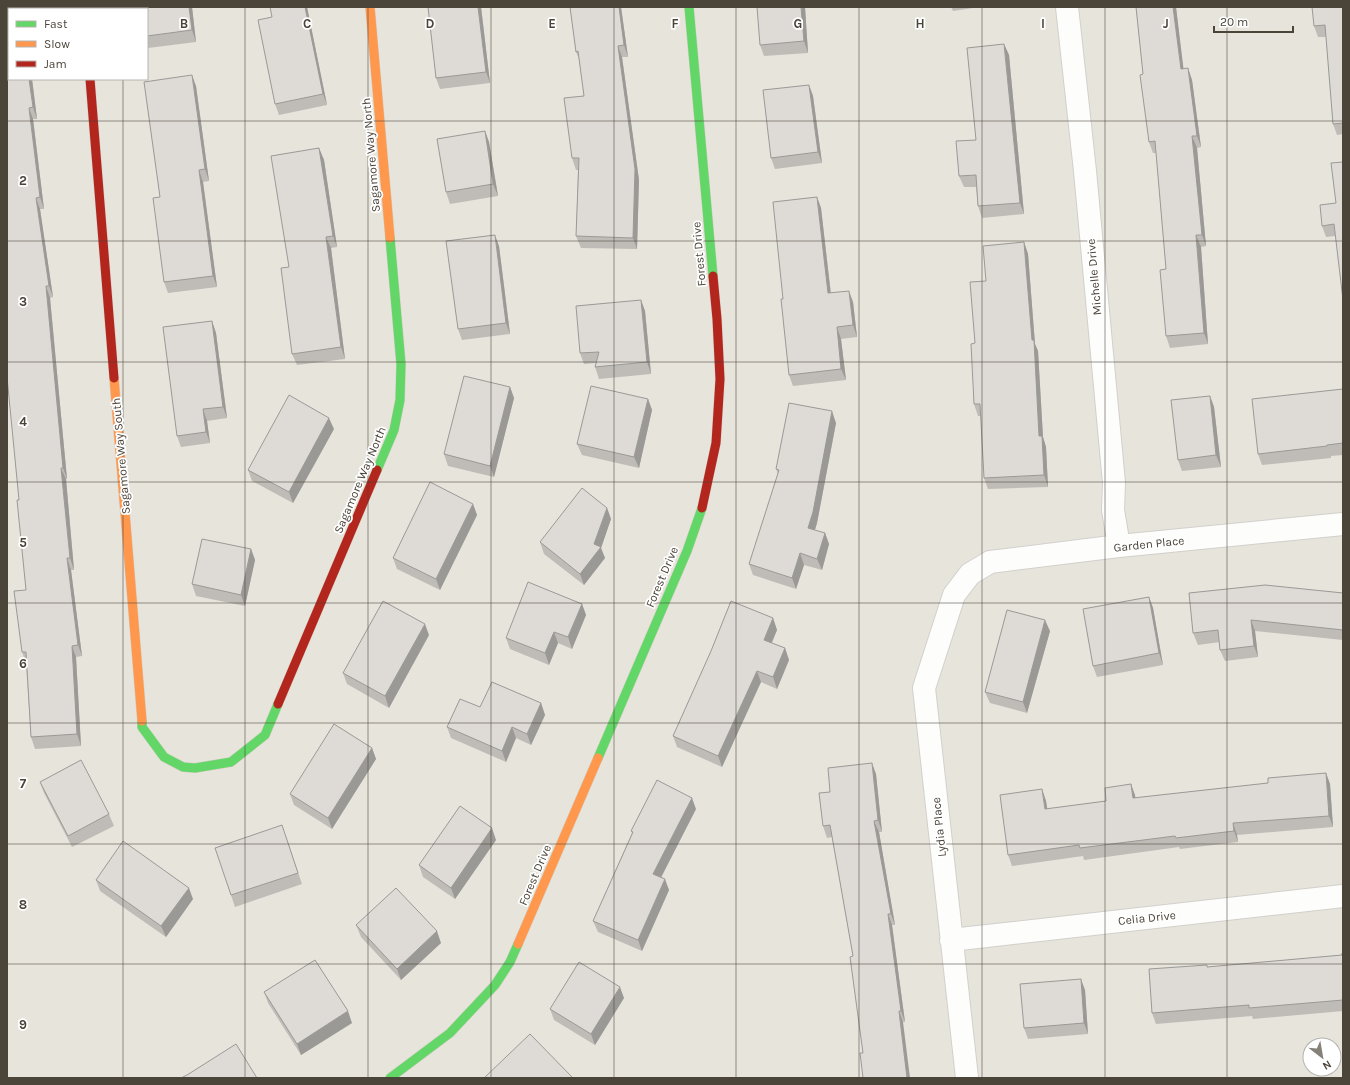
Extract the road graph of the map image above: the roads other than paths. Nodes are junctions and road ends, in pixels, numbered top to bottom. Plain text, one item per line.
1 (370, 7) edge
2 (689, 7) edge
3 (1067, 7) edge
4 (90, 80) edge
5 (1343, 524) edge
6 (1120, 546) junction
7 (962, 584) joint
8 (231, 762) joint
9 (1343, 896) edge
10 (951, 940) junction
11 (390, 1078) edge
12 (967, 1078) edge

1 - 8 street, Sagamore Way North
2 - 11 street, Forest Drive
3 - 6 street, Michelle Drive
4 - 8 street, Sagamore Way South
5 - 6 street, Garden Place
6 - 7 street, Garden Place
7 - 10 street, Lydia Place
9 - 10 street, Celia Drive
10 - 12 street, Lydia Place

